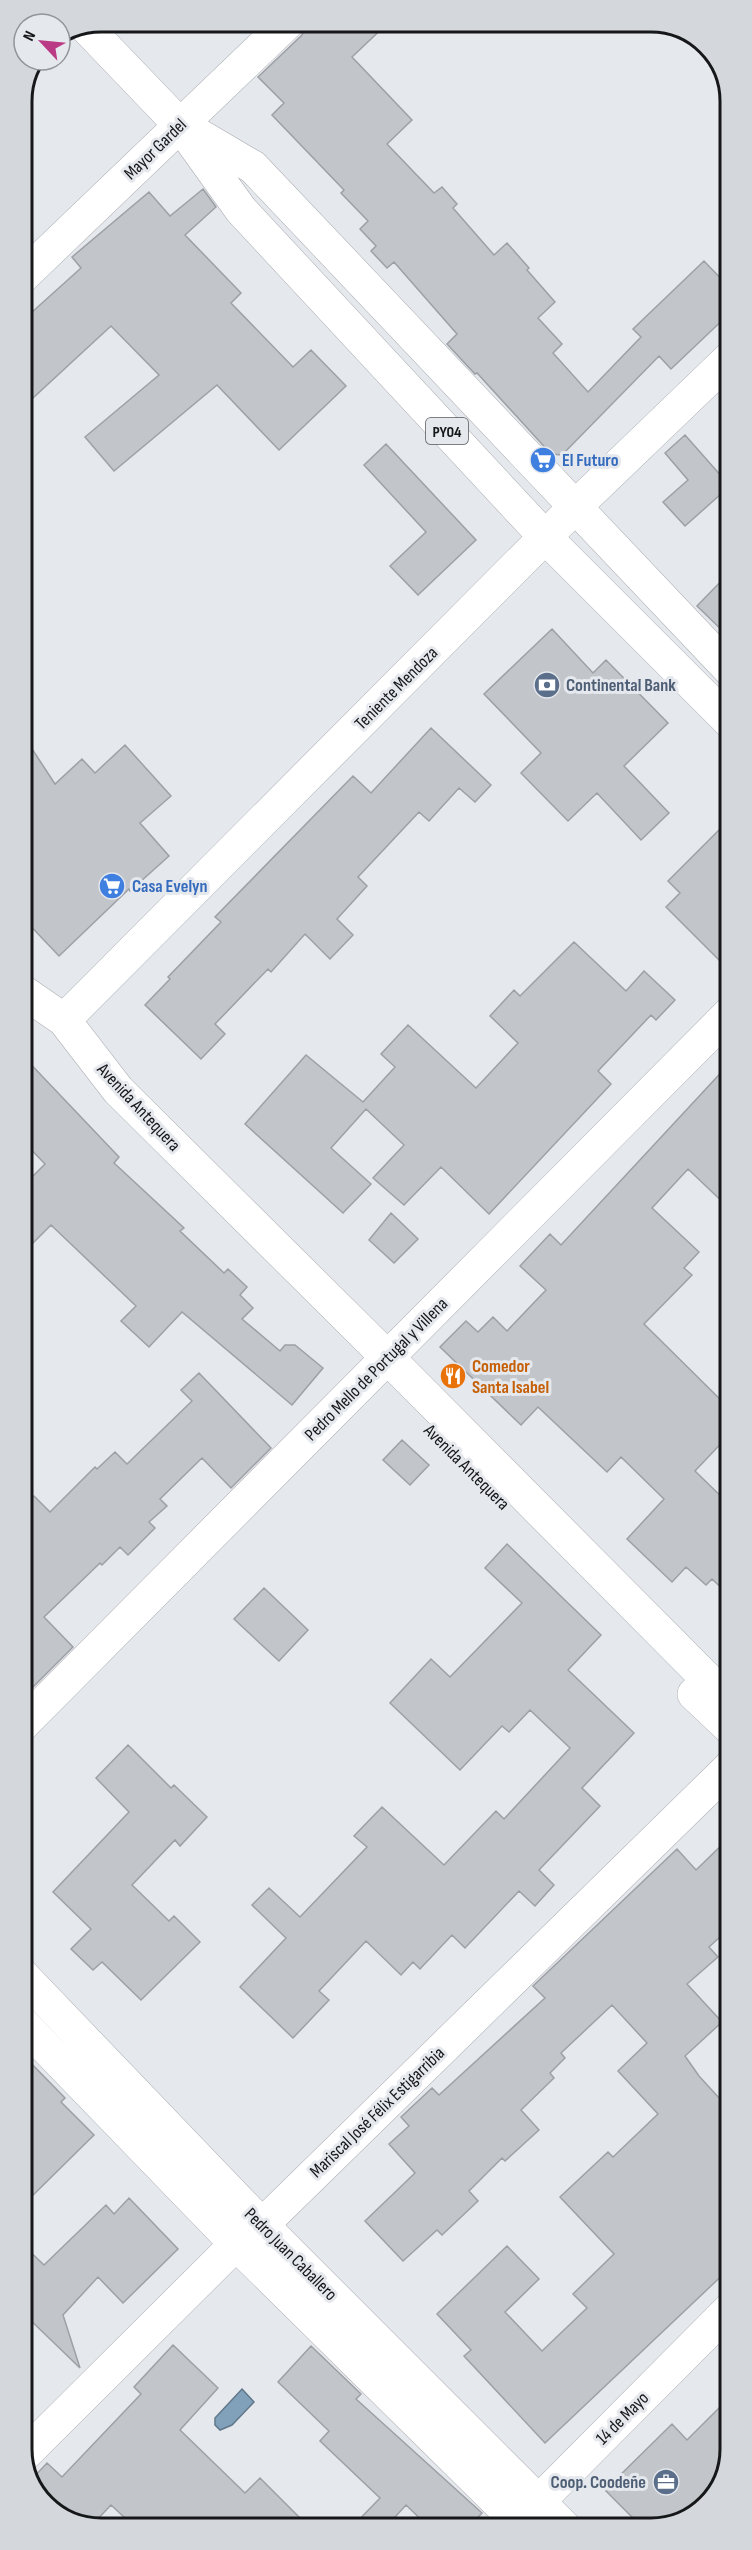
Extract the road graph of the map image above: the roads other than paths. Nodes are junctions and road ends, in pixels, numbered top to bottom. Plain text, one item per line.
1 (277, 32) edge
2 (91, 33) edge
3 (180, 125) junction
4 (31, 268) edge
5 (720, 368) edge
6 (575, 507) junction
7 (546, 538) junction
8 (720, 659) edge
9 (720, 712) edge
10 (31, 998) edge
11 (64, 1020) junction
12 (720, 1023) edge
13 (379, 1365) junction
14 (720, 1692) edge
15 (31, 1716) edge
16 (720, 1719) edge
17 (720, 1776) edge
18 (31, 1984) edge
19 (31, 2033) edge
20 (262, 2225) junction
21 (236, 2244) junction
22 (720, 2319) edge
23 (31, 2448) edge
24 (521, 2518) edge
25 (521, 2518) edge
26 (525, 2518) edge

1 - 3 street, Mayor Gardel
2 - 3 street, PY04
3 - 4 street, Mayor Gardel
3 - 6 street, PY04
3 - 7 street, PY04
5 - 6 street, Teniente Mendoza
6 - 7 street, Teniente Mendoza
6 - 8 street, PY04
7 - 9 street, PY04
7 - 11 street, Teniente Mendoza
10 - 11 street
11 - 13 street, Avenida Antequera
12 - 13 street, Pedro Mello de Portugal y Villena
13 - 14 street, Avenida Antequera
13 - 15 street, Pedro Mello de Portugal y Villena
13 - 16 street, Avenida Antequera
17 - 20 street, Mariscal José Félix Estigarribia
18 - 20 street, Pedro Juan Caballero
19 - 21 street, Pedro Juan Caballero
20 - 21 street, Mariscal José Félix Estigarribia
20 - 24 street, Pedro Juan Caballero
21 - 23 street, Mariscal José Félix Estigarribia
21 - 25 street, Pedro Juan Caballero
22 - 26 street, 14 de Mayo

